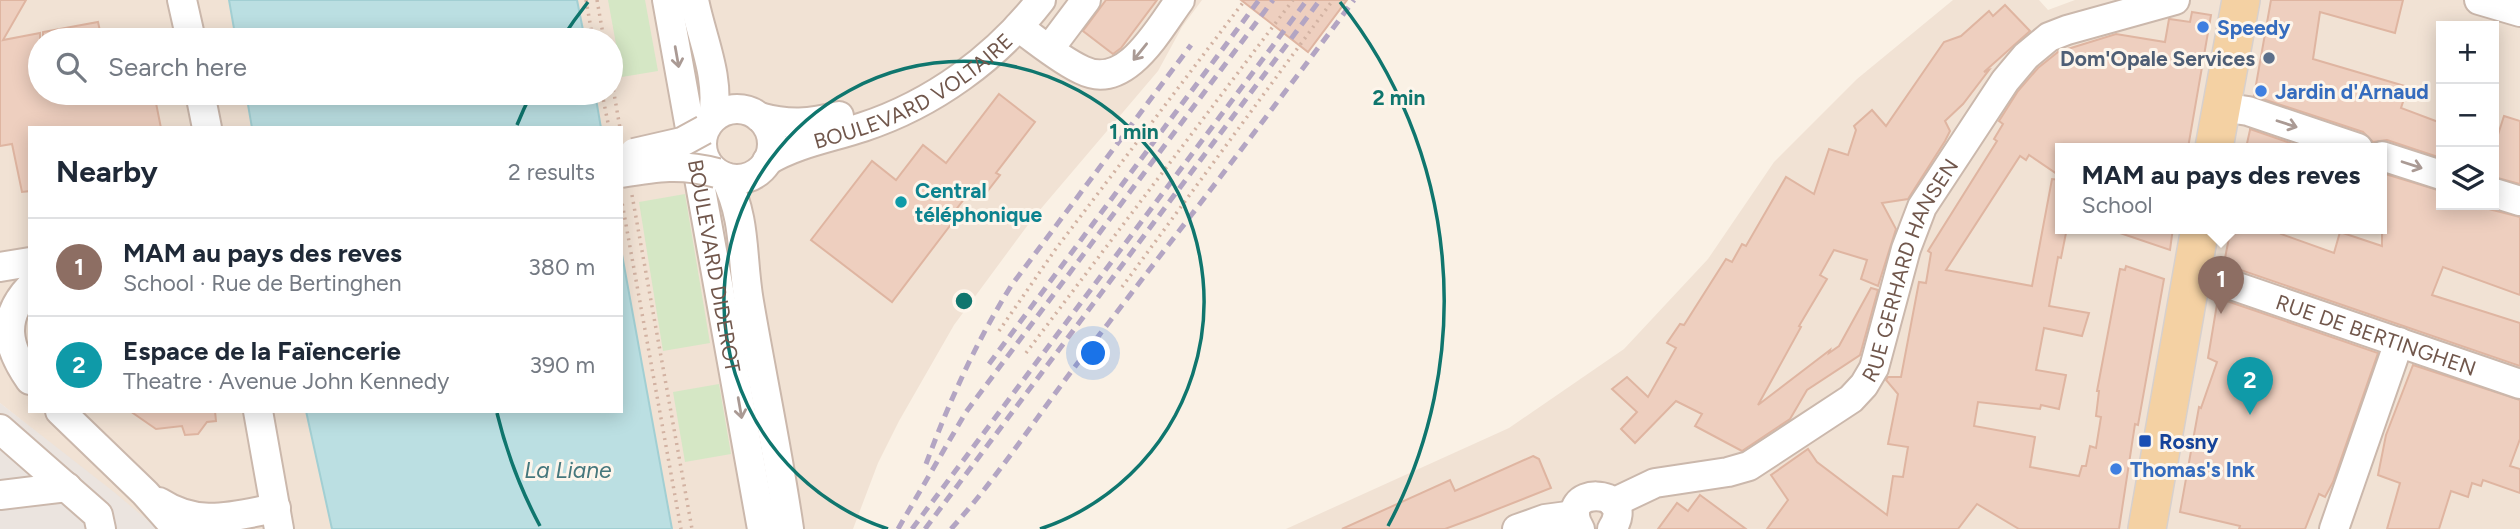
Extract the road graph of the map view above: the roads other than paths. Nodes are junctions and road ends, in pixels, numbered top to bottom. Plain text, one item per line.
1 (182, 0) edge
2 (667, 0) edge
3 (694, 0) edge
4 (1041, 0) edge
5 (1086, 0) edge
6 (1180, 0) edge
7 (2175, 0) edge
8 (2241, 0) edge
9 (2479, 0) edge
10 (2520, 12) edge
11 (1019, 13) edge
12 (188, 28) edge
13 (1050, 48) junction
14 (708, 51) junction
15 (202, 105) edge
16 (2221, 107) junction
17 (753, 113) junction
18 (709, 124) junction
19 (207, 126) edge
20 (2215, 143) edge
21 (2343, 143) edge
22 (623, 155) edge
23 (2387, 158) edge
24 (762, 167) junction
25 (2436, 173) edge
26 (721, 175) junction
27 (626, 179) edge
28 (2499, 195) edge
29 (2520, 201) edge
30 (2199, 234) edge
31 (745, 248) junction
32 (28, 262) edge
33 (0, 267) edge
34 (2192, 274) junction
35 (28, 280) edge
36 (0, 285) edge
37 (28, 290) edge
38 (2399, 342) junction
39 (0, 357) edge
40 (28, 378) edge
41 (28, 379) edge
42 (2520, 384) edge
43 (62, 413) edge
44 (258, 413) edge
45 (0, 429) edge
46 (66, 488) junction
47 (145, 493) junction
48 (0, 495) edge
49 (1613, 516) edge
50 (278, 519) edge
51 (1578, 522) edge
52 (101, 529) edge
53 (177, 529) edge
54 (762, 529) edge
55 (789, 529) edge
56 (1517, 529) edge
57 (2147, 529) edge
58 (2334, 529) edge

1 - 12 street
2 -> 54 street, BOULEVARD DIDEROT
3 - 14 street
4 - 11 street, BOULEVARD VOLTAIRE
5 - 13 street
6 -> 13 street
7 - 49 street, RUE GERHARD HANSEN
8 - 16 main road
9 - 10 street
11 - 13 street
11 - 17 street, BOULEVARD VOLTAIRE
11 - 24 street, BOULEVARD VOLTAIRE
14 - 17 street
14 - 18 street
15 - 19 street
16 - 20 main road
16 -> 21 street
17 - 18 street
17 - 24 street
18 - 22 street, bridge
18 - 26 street
23 -> 25 street
24 - 26 street
24 - 31 street, BOULEVARD DIDEROT
26 - 27 street, bridge
26 - 31 street, BOULEVARD DIDEROT
28 - 29 street
30 - 34 main road
31 - 55 street, BOULEVARD DIDEROT
32 - 33 street
34 - 38 street, RUE DE BERTINGHEN
34 - 57 main road
35 - 36 street
37 - 40 street
38 - 42 street, RUE DE BERTINGHEN
38 - 58 street
39 - 41 street
43 - 47 street
44 - 50 street
45 - 46 street
46 - 48 street
46 - 52 street
47 - 50 street
47 - 53 street
49 - 51 street
51 - 56 street

